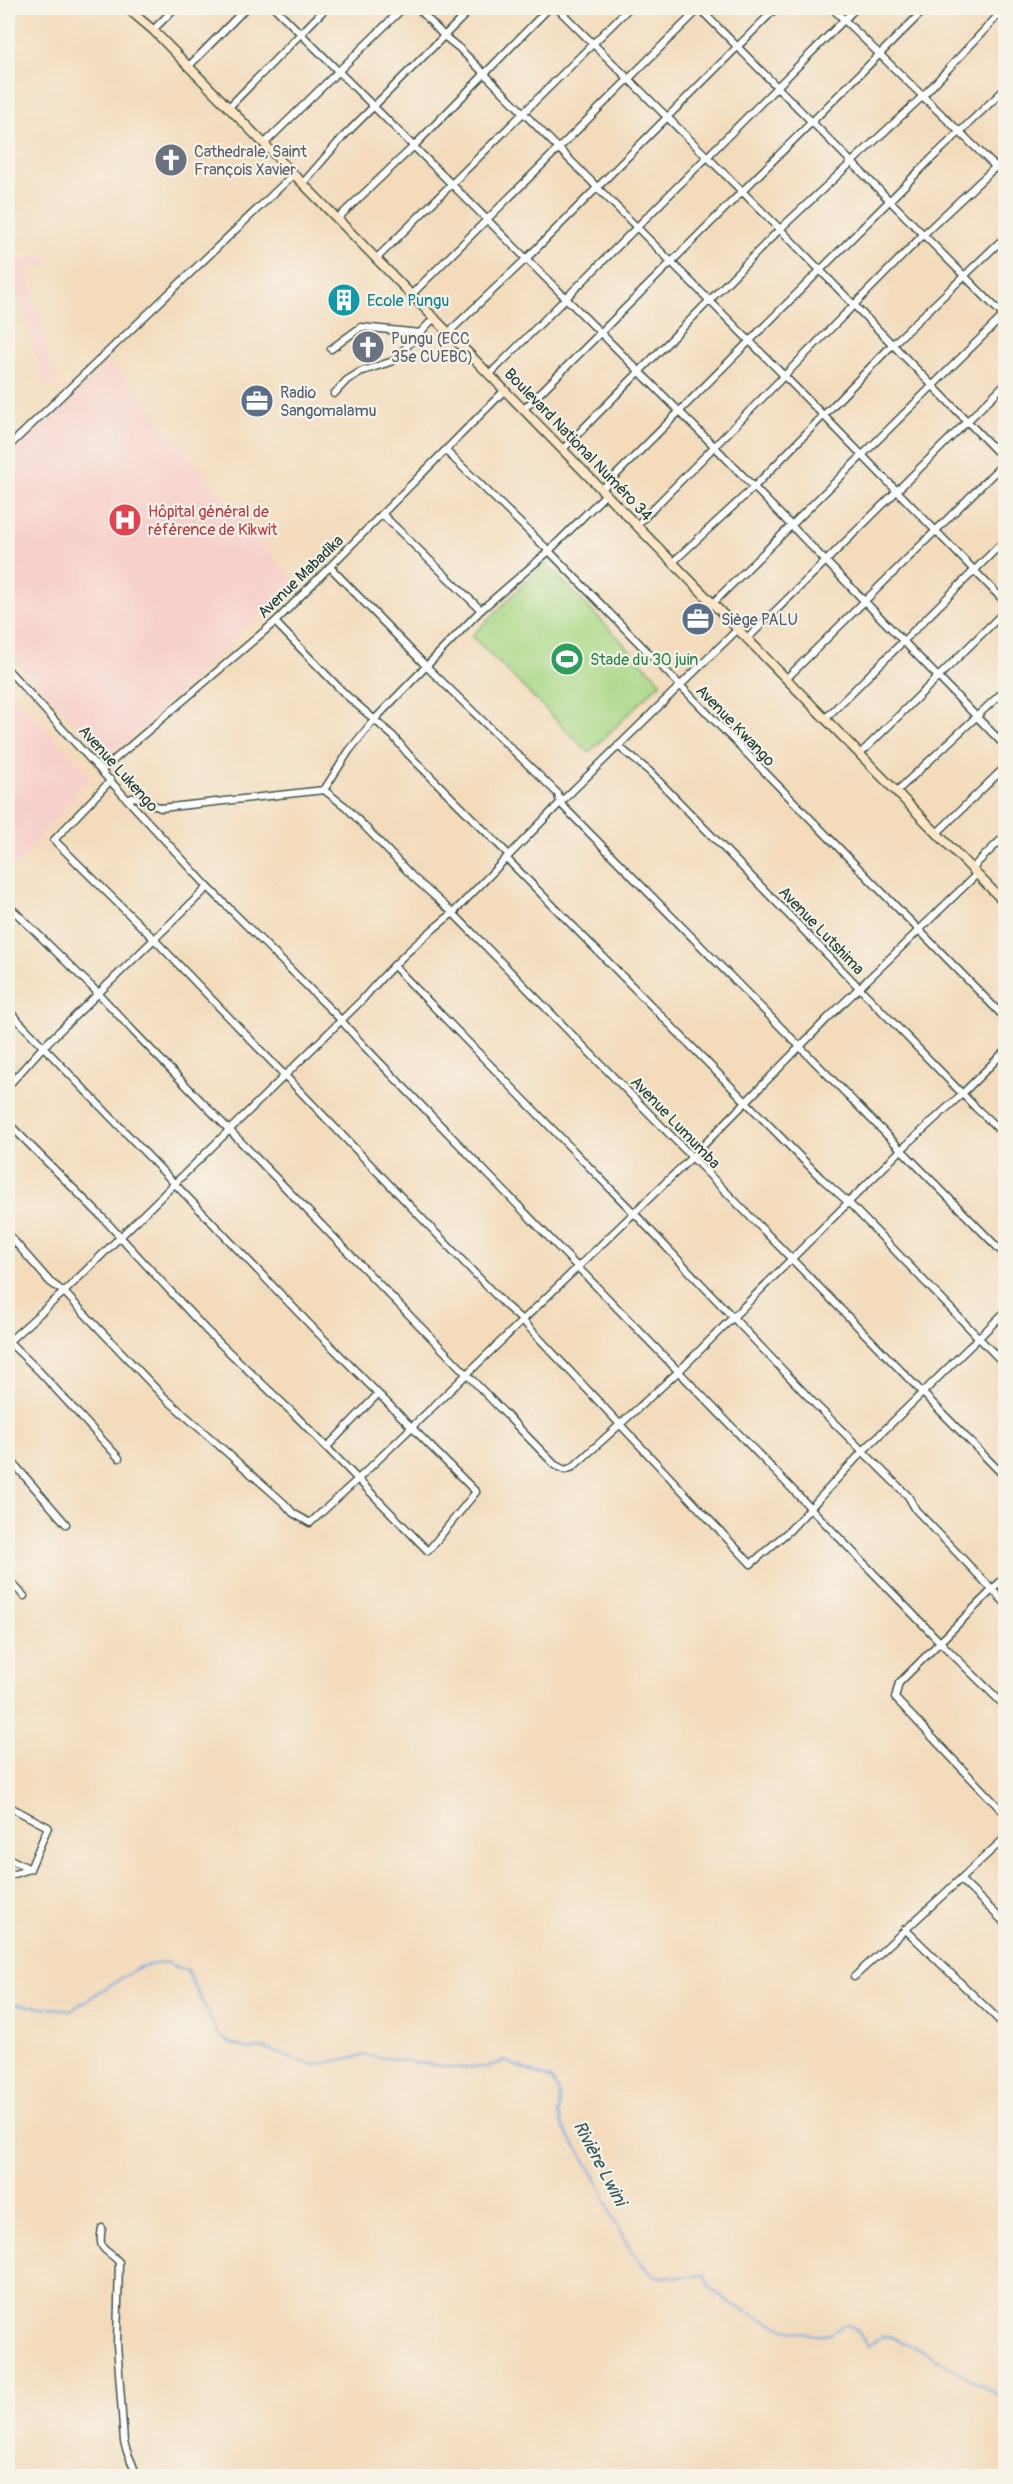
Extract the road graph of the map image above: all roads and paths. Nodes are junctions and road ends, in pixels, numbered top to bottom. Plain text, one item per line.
1 (127, 8) edge
2 (176, 8) edge
3 (246, 8) edge
4 (275, 8) edge
5 (326, 8) edge
6 (404, 8) edge
7 (418, 8) edge
8 (472, 8) edge
9 (549, 8) edge
10 (557, 8) edge
11 (629, 8) edge
12 (699, 8) edge
13 (776, 8) edge
14 (832, 8) edge
15 (856, 8) edge
16 (926, 8) edge
17 (1004, 9) dead end
18 (844, 20) junction
19 (153, 30) junction
20 (301, 33) junction
21 (444, 36) junction
22 (593, 43) junction
23 (738, 46) junction
24 (880, 55) junction
25 (188, 67) junction
26 (338, 70) junction
27 (483, 74) junction
28 (628, 79) junction
29 (777, 87) junction
30 (1005, 88) edge
31 (923, 96) junction
32 (375, 105) junction
33 (228, 107) junction
34 (522, 113) junction
35 (666, 118) junction
36 (812, 123) junction
37 (960, 131) junction
38 (264, 144) junction
39 (414, 146) junction
40 (558, 149) junction
41 (706, 157) junction
42 (1005, 157) edge
43 (851, 162) junction
44 (994, 167) junction
45 (294, 174) junction
46 (1005, 177) edge
47 (303, 183) junction
48 (453, 183) junction
49 (596, 188) junction
50 (741, 191) junction
51 (889, 202) junction
52 (337, 219) junction
53 (487, 219) junction
54 (636, 228) junction
55 (780, 229) junction
56 (924, 234) junction
57 (1005, 236) edge
58 (526, 258) junction
59 (376, 259) junction
60 (670, 262) junction
61 (819, 271) junction
62 (964, 274) junction
63 (412, 294) junction
64 (566, 299) junction
65 (709, 300) junction
66 (855, 306) junction
67 (1005, 316) edge
68 (435, 317) junction
69 (449, 332) junction
70 (420, 333) junction
71 (600, 334) junction
72 (750, 340) junction
73 (892, 345) junction
74 (331, 349) dead end
75 (639, 372) junction
76 (490, 374) junction
77 (784, 376) junction
78 (1005, 384) edge
79 (932, 386) junction
80 (505, 390) junction
81 (334, 394) dead end
82 (524, 409) junction
83 (680, 411) junction
84 (823, 415) junction
85 (967, 422) junction
86 (714, 446) junction
87 (8, 447) edge
88 (563, 449) junction
89 (446, 451) junction
90 (862, 455) junction
91 (1005, 461) edge
92 (754, 487) junction
93 (604, 491) junction
94 (897, 492) junction
95 (382, 514) junction
96 (637, 525) junction
97 (791, 525) junction
98 (936, 531) junction
99 (1005, 539) edge
100 (549, 551) junction
101 (673, 562) junction
102 (828, 562) junction
103 (330, 567) junction
104 (974, 569) junction
105 (865, 601) junction
106 (713, 603) junction
107 (1005, 603) edge
108 (481, 610) junction
109 (1005, 610) edge
110 (275, 622) junction
111 (739, 628) junction
112 (748, 638) junction
113 (904, 640) junction
114 (427, 667) junction
115 (8, 670) edge
116 (939, 677) junction
117 (787, 678) junction
118 (679, 686) junction
119 (1005, 689) edge
120 (977, 717) junction
121 (825, 719) junction
122 (374, 720) junction
123 (618, 746) junction
124 (1005, 747) edge
125 (860, 754) junction
126 (1005, 766) edge
127 (102, 770) junction
128 (111, 780) junction
129 (324, 790) junction
130 (897, 791) junction
131 (129, 799) junction
132 (560, 803) junction
133 (937, 832) junction
134 (1005, 835) edge
135 (508, 856) junction
136 (975, 872) junction
137 (208, 887) junction
138 (1005, 904) edge
139 (8, 905) edge
140 (453, 913) junction
141 (920, 930) junction
142 (153, 938) junction
143 (394, 966) junction
144 (860, 989) junction
145 (99, 994) junction
146 (8, 1010) edge
147 (340, 1019) junction
148 (1005, 1019) edge
149 (802, 1047) junction
150 (42, 1048) junction
151 (1005, 1050) edge
152 (285, 1075) junction
153 (8, 1086) edge
154 (962, 1094) junction
155 (746, 1102) junction
156 (8, 1123) edge
157 (229, 1130) junction
158 (1005, 1136) edge
159 (902, 1149) junction
160 (692, 1157) junction
161 (173, 1183) junction
162 (849, 1203) junction
163 (634, 1213) junction
164 (8, 1234) edge
165 (120, 1237) junction
166 (1005, 1256) edge
167 (792, 1258) junction
168 (578, 1266) junction
169 (64, 1292) junction
170 (1005, 1311) edge
171 (734, 1318) junction
172 (522, 1320) junction
173 (980, 1337) junction
174 (8, 1342) edge
175 (1005, 1366) edge
176 (679, 1371) junction
177 (467, 1374) junction
178 (924, 1393) junction
179 (378, 1394) junction
180 (621, 1425) junction
181 (412, 1426) junction
182 (327, 1447) junction
183 (863, 1451) junction
184 (8, 1456) edge
185 (119, 1458) dead end
186 (1005, 1478) edge
187 (358, 1479) junction
188 (811, 1506) junction
189 (66, 1524) dead end
190 (1005, 1576) edge
191 (8, 1579) edge
192 (993, 1588) junction
193 (24, 1596) dead end
194 (1005, 1604) edge
195 (940, 1642) junction
196 (1005, 1707) edge
197 (8, 1806) edge
198 (1005, 1815) edge
199 (1005, 1837) edge
200 (8, 1858) edge
201 (30, 1869) junction
202 (8, 1876) edge
203 (961, 1880) junction
204 (1005, 1924) edge
205 (905, 1929) junction
206 (854, 1977) dead end
207 (1005, 2026) edge
208 (102, 2229) dead end
209 (136, 2476) edge

1 - 19 main road, Boulevard National Numéro 34
2 - 19 street
3 - 25 street
4 - 20 street
5 - 20 street
6 - 26 street
7 - 21 street
8 - 21 street
9 - 27 street
10 - 22 street
11 - 22 street
12 - 23 street
12 - 28 street
13 - 23 street
14 - 18 street
15 - 18 street
16 - 24 street
17 - 31 street
18 - 24 street
18 - 29 street
19 - 25 main road, Boulevard National Numéro 34
20 - 26 street
20 - 33 street
21 - 27 street
21 - 32 street
22 - 28 street
22 - 34 street
23 - 29 street
23 - 35 street
24 - 31 street
24 - 36 street
25 - 33 main road, Boulevard National Numéro 34
26 - 32 street
26 - 38 street
27 - 34 street
27 - 39 street
28 - 35 street
28 - 40 street
29 - 36 street
29 - 41 street
30 - 37 street
31 - 37 street
31 - 43 street
32 - 39 street
32 - 47 street
33 - 38 main road, Boulevard National Numéro 34
34 - 40 street
34 - 48 street
35 - 41 street
35 - 49 street
36 - 43 street
36 - 50 street
37 - 44 street
37 - 51 street
38 - 45 main road, Boulevard National Numéro 34
39 - 48 street
39 - 52 street
40 - 49 street
40 - 53 street
41 - 50 street
41 - 54 street
42 - 44 street
43 - 51 street
43 - 55 street
44 - 46 street
44 - 56 street
45 - 47 main road, Boulevard National Numéro 34
45 - 87 street
47 - 52 main road, Boulevard National Numéro 34
48 - 53 street
48 - 59 street
49 - 54 street
49 - 58 street
50 - 55 street
50 - 60 street
51 - 56 street
51 - 61 street
52 - 59 main road, Boulevard National Numéro 34
53 - 58 street
53 - 63 street
54 - 60 street
54 - 64 street
55 - 61 street
55 - 65 street
56 - 62 street
56 - 66 street
57 - 62 street
58 - 64 street
58 - 69 street
59 - 63 main road, Boulevard National Numéro 34
60 - 65 street
60 - 71 street
61 - 66 street
61 - 72 street
62 - 67 street
62 - 73 street
63 - 68 main road, Boulevard National Numéro 34
64 - 71 street
64 - 76 street
65 - 72 street
65 - 75 street
66 - 73 street
66 - 77 street
67 - 79 street
68 - 69 main road, Boulevard National Numéro 34
68 - 70 street
69 - 76 main road, Boulevard National Numéro 34
70 - 74 street
70 - 81 street
71 - 75 street
71 - 82 street
72 - 77 street
72 - 83 street
73 - 79 street
73 - 84 street
75 - 83 street
75 - 88 street
76 - 80 main road, Boulevard National Numéro 34
77 - 84 street
77 - 86 street
78 - 85 street
79 - 85 street
79 - 90 street
80 - 82 main road, Boulevard National Numéro 34
80 - 89 street, Avenue Mabadika
82 - 88 main road, Boulevard National Numéro 34
83 - 86 street
83 - 93 street
84 - 90 street
84 - 92 street
85 - 91 street
85 - 94 street
86 - 92 street
86 - 96 street
88 - 93 main road, Boulevard National Numéro 34
89 - 95 street, Avenue Mabadika
89 - 100 street, Avenue Kwango
90 - 94 street
90 - 97 street
91 - 98 street
92 - 97 street
92 - 101 street
93 - 96 main road, Boulevard National Numéro 34
93 - 100 street
94 - 98 street
94 - 102 street
95 - 103 street, Avenue Mabadika
95 - 108 street
96 - 101 main road, Boulevard National Numéro 34
97 - 102 street
97 - 106 street
98 - 104 street
98 - 105 street
99 - 104 street
100 - 108 street
100 - 118 street, Avenue Kwango
101 - 106 main road, Boulevard National Numéro 34
102 - 105 street
102 - 112 street
103 - 110 street, Avenue Mabadika
103 - 114 street
104 - 107 street
104 - 113 street
105 - 113 street
105 - 117 street
106 - 111 main road, Boulevard National Numéro 34
108 - 114 street
109 - 116 street
110 - 122 street
110 - 127 street, Avenue Mabadika
111 - 112 main road, Boulevard National Numéro 34
111 - 118 street
112 - 117 main road, Boulevard National Numéro 34
113 - 116 street
113 - 121 street
114 - 122 street
114 - 132 street
115 - 127 street, Avenue Lukengo
116 - 120 street
116 - 125 street
117 - 121 main road, Boulevard National Numéro 34
118 - 123 street
118 - 141 street, Avenue Kwango
119 - 120 street
120 - 124 street
120 - 130 street
121 - 125 main road, Boulevard National Numéro 34
122 - 129 street
122 - 135 street
123 - 132 street
123 - 144 street, Avenue Lutshima
125 - 130 main road, Boulevard National Numéro 34
126 - 133 street
127 - 128 street, Avenue Lukengo
128 - 131 street, Avenue Lukengo
128 - 142 street
129 - 131 street
129 - 140 street, Avenue Lumumba
130 - 133 main road, Boulevard National Numéro 34
131 - 137 street, Avenue Lukengo
132 - 135 street
132 - 149 street
133 - 136 main road, Boulevard National Numéro 34
134 - 136 street
135 - 140 street
135 - 155 street
136 - 138 main road, Boulevard National Numéro 34
136 - 141 street
137 - 142 street
137 - 147 street, Avenue Lukengo
139 - 145 street
140 - 143 street
140 - 160 street, Avenue Lumumba
141 - 144 street
141 - 148 street, Avenue Kwango
142 - 145 street
142 - 152 street
143 - 147 street
143 - 163 street
144 - 149 street
144 - 154 street, Avenue Lutshima
145 - 150 street
145 - 157 street
146 - 150 street
147 - 152 street
147 - 168 street, Avenue Lukengo
149 - 155 street
149 - 159 street
150 - 153 street
150 - 161 street
151 - 154 street
152 - 157 street
152 - 172 street
154 - 158 street, Avenue Lutshima
154 - 159 street
155 - 160 street
155 - 162 street
156 - 165 street
157 - 161 street
157 - 177 street
159 - 162 street
159 - 166 street
160 - 163 street
160 - 167 street, Avenue Lumumba
161 - 165 street
161 - 179 street
162 - 167 street
162 - 173 street
163 - 168 street
163 - 171 street
164 - 169 street
165 - 169 street
165 - 182 street
167 - 171 street
167 - 178 street, Avenue Lumumba
168 - 172 street
168 - 176 street, Avenue Lukengo
169 - 174 street
169 - 187 street
170 - 173 street
171 - 176 street
171 - 183 street
172 - 177 street
172 - 180 street
173 - 175 street
173 - 178 street
174 - 185 street
176 - 180 street
176 - 188 street, Avenue Lukengo
177 - 180 street
177 - 181 street
178 - 183 street
178 - 186 street, Avenue Lumumba
179 - 181 street
179 - 182 street
180 - 188 street
181 - 187 street
181 - 187 street
182 - 187 street
183 - 188 street
183 - 192 street
184 - 189 street
188 - 195 street, Avenue Lukengo
190 - 192 street
191 - 193 street
192 - 194 street
192 - 195 street
195 - 196 street, Avenue Lukengo
195 - 198 street
197 - 201 street
199 - 203 street
200 - 201 street
201 - 202 street
203 - 204 street
203 - 205 street
205 - 206 street
205 - 207 street
208 - 209 street

